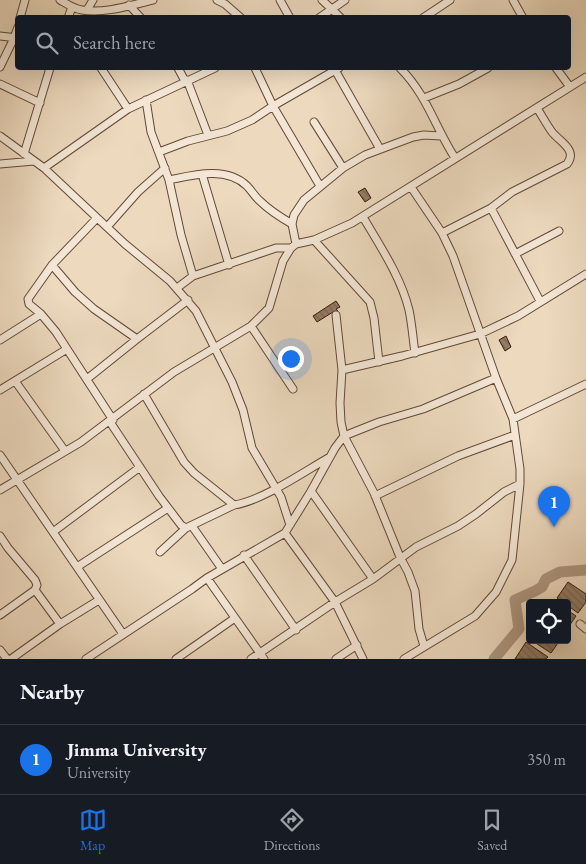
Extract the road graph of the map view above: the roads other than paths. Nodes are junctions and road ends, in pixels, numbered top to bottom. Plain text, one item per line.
1 (25, 0) edge
2 (60, 0) edge
3 (93, 0) edge
4 (153, 0) edge
5 (217, 0) edge
6 (280, 0) edge
7 (322, 0) edge
8 (345, 0) edge
9 (450, 0) edge
10 (513, 0) edge
11 (130, 5) junction
12 (72, 7) junction
13 (87, 10) junction
14 (332, 10) junction
15 (21, 15) edge
16 (69, 15) edge
17 (138, 15) edge
18 (238, 15) edge
19 (288, 15) edge
20 (324, 15) edge
21 (338, 15) edge
22 (428, 15) edge
23 (521, 15) edge
24 (0, 36) edge
25 (15, 38) edge
26 (15, 40) edge
27 (0, 67) edge
28 (49, 70) edge
29 (102, 70) edge
30 (179, 70) edge
31 (211, 70) edge
32 (256, 70) edge
33 (335, 70) edge
34 (338, 70) edge
35 (402, 70) edge
36 (484, 70) edge
37 (557, 70) edge
38 (586, 77) edge
39 (186, 81) junction
40 (0, 84) edge
41 (570, 87) junction
42 (424, 98) junction
43 (146, 100) junction
44 (40, 103) junction
45 (273, 106) junction
46 (537, 108) junction
47 (128, 109) junction
48 (314, 122) dead end
49 (208, 135) junction
50 (0, 136) edge
51 (441, 136) junction
52 (380, 149) junction
53 (159, 152) junction
54 (24, 154) junction
55 (455, 158) junction
56 (35, 161) junction
57 (0, 164) edge
58 (44, 168) junction
59 (165, 168) junction
60 (343, 168) junction
61 (202, 174) junction
62 (169, 180) junction
63 (320, 186) junction
64 (411, 187) junction
65 (490, 208) junction
66 (363, 217) junction
67 (97, 218) junction
68 (292, 224) junction
69 (107, 228) junction
70 (559, 231) dead end
71 (442, 233) junction
72 (314, 240) junction
73 (293, 246) junction
74 (515, 254) junction
75 (52, 265) junction
76 (228, 265) junction
77 (586, 274) edge
78 (193, 276) junction
79 (177, 288) junction
80 (188, 300) junction
81 (540, 301) junction
82 (40, 314) junction
83 (336, 315) dead end
84 (251, 326) junction
85 (480, 334) junction
86 (137, 339) junction
87 (0, 340) edge
88 (214, 348) junction
89 (67, 349) junction
90 (415, 353) junction
91 (379, 362) junction
92 (342, 370) junction
93 (496, 378) junction
94 (87, 379) junction
95 (15, 381) junction
96 (586, 384) edge
97 (293, 389) dead end
98 (0, 390) edge
99 (144, 394) junction
100 (513, 419) junction
101 (111, 421) junction
102 (515, 435) junction
103 (344, 436) junction
104 (65, 452) junction
105 (0, 455) edge
106 (330, 457) junction
107 (140, 467) junction
108 (18, 481) junction
109 (520, 484) junction
110 (276, 488) junction
111 (0, 490) edge
112 (311, 491) junction
113 (375, 496) junction
114 (234, 505) junction
115 (168, 508) junction
116 (290, 525) junction
117 (189, 527) junction
118 (53, 532) junction
119 (285, 533) junction
120 (0, 536) edge
121 (160, 552) dead end
122 (244, 556) junction
123 (400, 557) junction
124 (77, 568) junction
125 (222, 569) junction
126 (207, 578) junction
127 (373, 579) junction
128 (35, 590) junction
129 (99, 600) junction
130 (335, 602) junction
131 (0, 615) edge
132 (235, 618) junction
133 (60, 624) junction
134 (580, 624) dead end
135 (586, 629) edge
136 (296, 630) junction
137 (123, 634) junction
138 (357, 645) junction
139 (424, 646) junction
140 (0, 650) edge
141 (262, 656) edge
142 (6, 659) edge
143 (11, 659) edge
144 (86, 659) edge
145 (176, 659) edge
146 (251, 659) edge
147 (336, 659) edge
148 (363, 659) edge
149 (404, 659) edge

1 - 15 street
2 - 12 street
3 - 13 street
4 - 11 street
5 - 18 street
6 - 19 street
7 - 14 street
8 - 14 street
9 - 22 street
10 - 23 street
11 - 13 street
11 - 17 street
12 - 13 street
12 - 16 street
14 - 20 street
14 - 21 street
24 - 25 street
26 - 27 street
28 - 44 street
29 - 47 street
30 - 39 street
31 - 39 street
32 - 45 street
33 - 45 street
34 - 52 street
35 - 42 street
36 - 42 street
37 - 41 street
38 - 41 street
39 - 43 street
39 - 49 street
40 - 44 street
41 - 46 street
42 - 51 street
43 - 47 street
43 - 53 street
44 - 54 street
45 - 49 street
45 - 63 street
46 - 55 street
46 - 65 street
47 - 58 street
48 - 60 street
49 - 53 street
50 - 54 street
51 - 52 street
51 - 55 street
52 - 60 street
53 - 59 street
54 - 56 street
55 - 64 street
56 - 57 street
56 - 58 street
58 - 67 street
59 - 62 street
59 - 69 street
60 - 63 street
61 - 62 street
61 - 68 street
61 - 76 street
62 - 78 street
63 - 68 street
64 - 66 street
64 - 71 street
65 - 71 street
65 - 74 street
66 - 72 street
66 - 90 street
67 - 69 street
67 - 75 street
68 - 73 street
69 - 79 street
70 - 74 street
71 - 85 street
72 - 73 street
72 - 91 street
73 - 76 street
73 - 84 street
74 - 81 street
75 - 82 street
75 - 86 street
76 - 78 street
77 - 81 street
78 - 79 street
79 - 80 street
80 - 86 street
80 - 88 street
81 - 85 street
82 - 87 street
82 - 89 street
83 - 92 street
84 - 88 street
84 - 97 street
85 - 90 street
85 - 93 street
86 - 94 street
88 - 99 street
88 - 110 street
89 - 94 street
89 - 95 street
90 - 91 street
91 - 92 street
92 - 103 street
93 - 100 street
93 - 103 street
94 - 101 street
95 - 98 street
95 - 104 street
96 - 100 street
99 - 101 street
99 - 114 street
100 - 102 street
101 - 104 street
101 - 107 street
102 - 109 street
102 - 113 street
103 - 106 street
103 - 113 street
104 - 108 street
105 - 108 street
106 - 110 street
106 - 112 street
107 - 115 street
107 - 118 street
108 - 111 street
108 - 118 street
109 - 123 street
109 - 139 street
110 - 114 street
110 - 116 street
112 - 116 street
112 - 127 street
113 - 123 street
114 - 117 street
115 - 117 street
115 - 124 street
116 - 119 street
117 - 121 street
117 - 125 street
118 - 124 street
119 - 122 street
119 - 130 street
120 - 128 street
122 - 125 street
122 - 136 street
123 - 127 street
123 - 139 street
124 - 129 street
125 - 126 street
126 - 132 street
126 - 137 street
127 - 130 street
128 - 131 street
128 - 133 street
129 - 133 street
129 - 137 street
130 - 136 street
130 - 138 street
132 - 141 street
132 - 145 street
133 - 143 street
134 - 135 street
136 - 141 street
137 - 144 street
138 - 147 street
138 - 148 street
139 - 149 street
140 - 142 street
141 - 146 street

